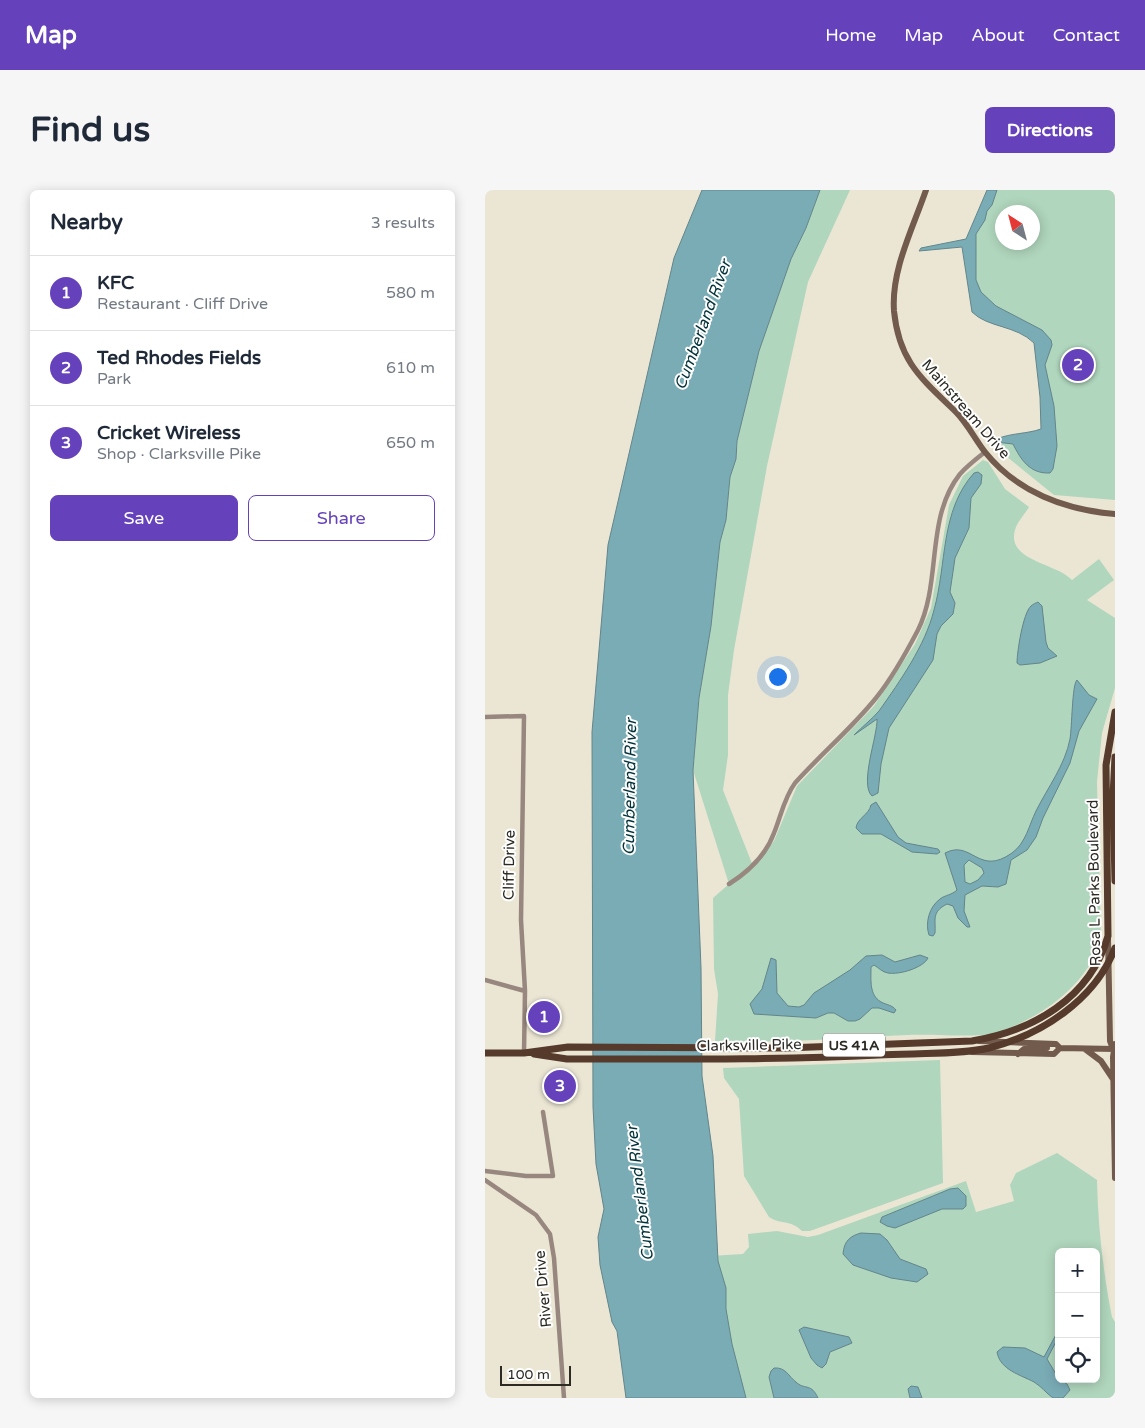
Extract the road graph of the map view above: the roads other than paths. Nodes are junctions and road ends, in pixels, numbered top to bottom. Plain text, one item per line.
1 (926, 190) edge
2 (985, 452) junction
3 (1115, 514) edge
4 (1115, 712) edge
5 (485, 717) edge
6 (1115, 757) edge
7 (1115, 882) edge
8 (729, 884) dead end
9 (1108, 936) junction
10 (1115, 948) edge
11 (1109, 961) junction
12 (485, 980) edge
13 (525, 991) junction
14 (973, 1040) junction
15 (1006, 1042) junction
16 (1058, 1046) junction
17 (1114, 1047) edge
18 (1085, 1049) junction
19 (970, 1050) junction
20 (485, 1053) edge
21 (524, 1053) junction
22 (1113, 1080) junction
23 (543, 1112) dead end
24 (485, 1171) edge
25 (1115, 1178) edge
26 (485, 1180) edge
27 (564, 1398) edge

1 - 2 main road, Mainstream Drive
2 - 3 main road, Mainstream Drive
2 - 8 street
4 - 9 main road, Rosa L Parks Boulevard / US 41A
5 - 13 street, Cliff Drive
6 - 7 main road, Rosa L Parks Boulevard
9 - 11 main road, Rosa L Parks Boulevard
9 - 14 main road, US 41A
10 - 11 main road, US 41A
11 - 15 main road, US 41A
11 - 17 main road, Rosa L Parks Boulevard
12 - 13 street
13 - 21 street, Cliff Drive
14 - 15 main road, Clarksville Pike
14 - 21 main road, Clarksville Pike / US 41A
15 - 16 main road, Clarksville Pike
15 - 19 main road, US 41A
16 - 18 main road, Clarksville Pike
16 - 19 main road, Clarksville Pike
17 - 18 main road, Clarksville Pike
17 - 22 main road, Rosa L Parks Boulevard
18 - 22 main road
19 - 21 main road, Clarksville Pike / US 41A
20 - 21 main road, Clarksville Pike / US 41A
22 - 25 main road, Rosa L Parks Boulevard
23 - 24 street
26 - 27 street, River Drive

